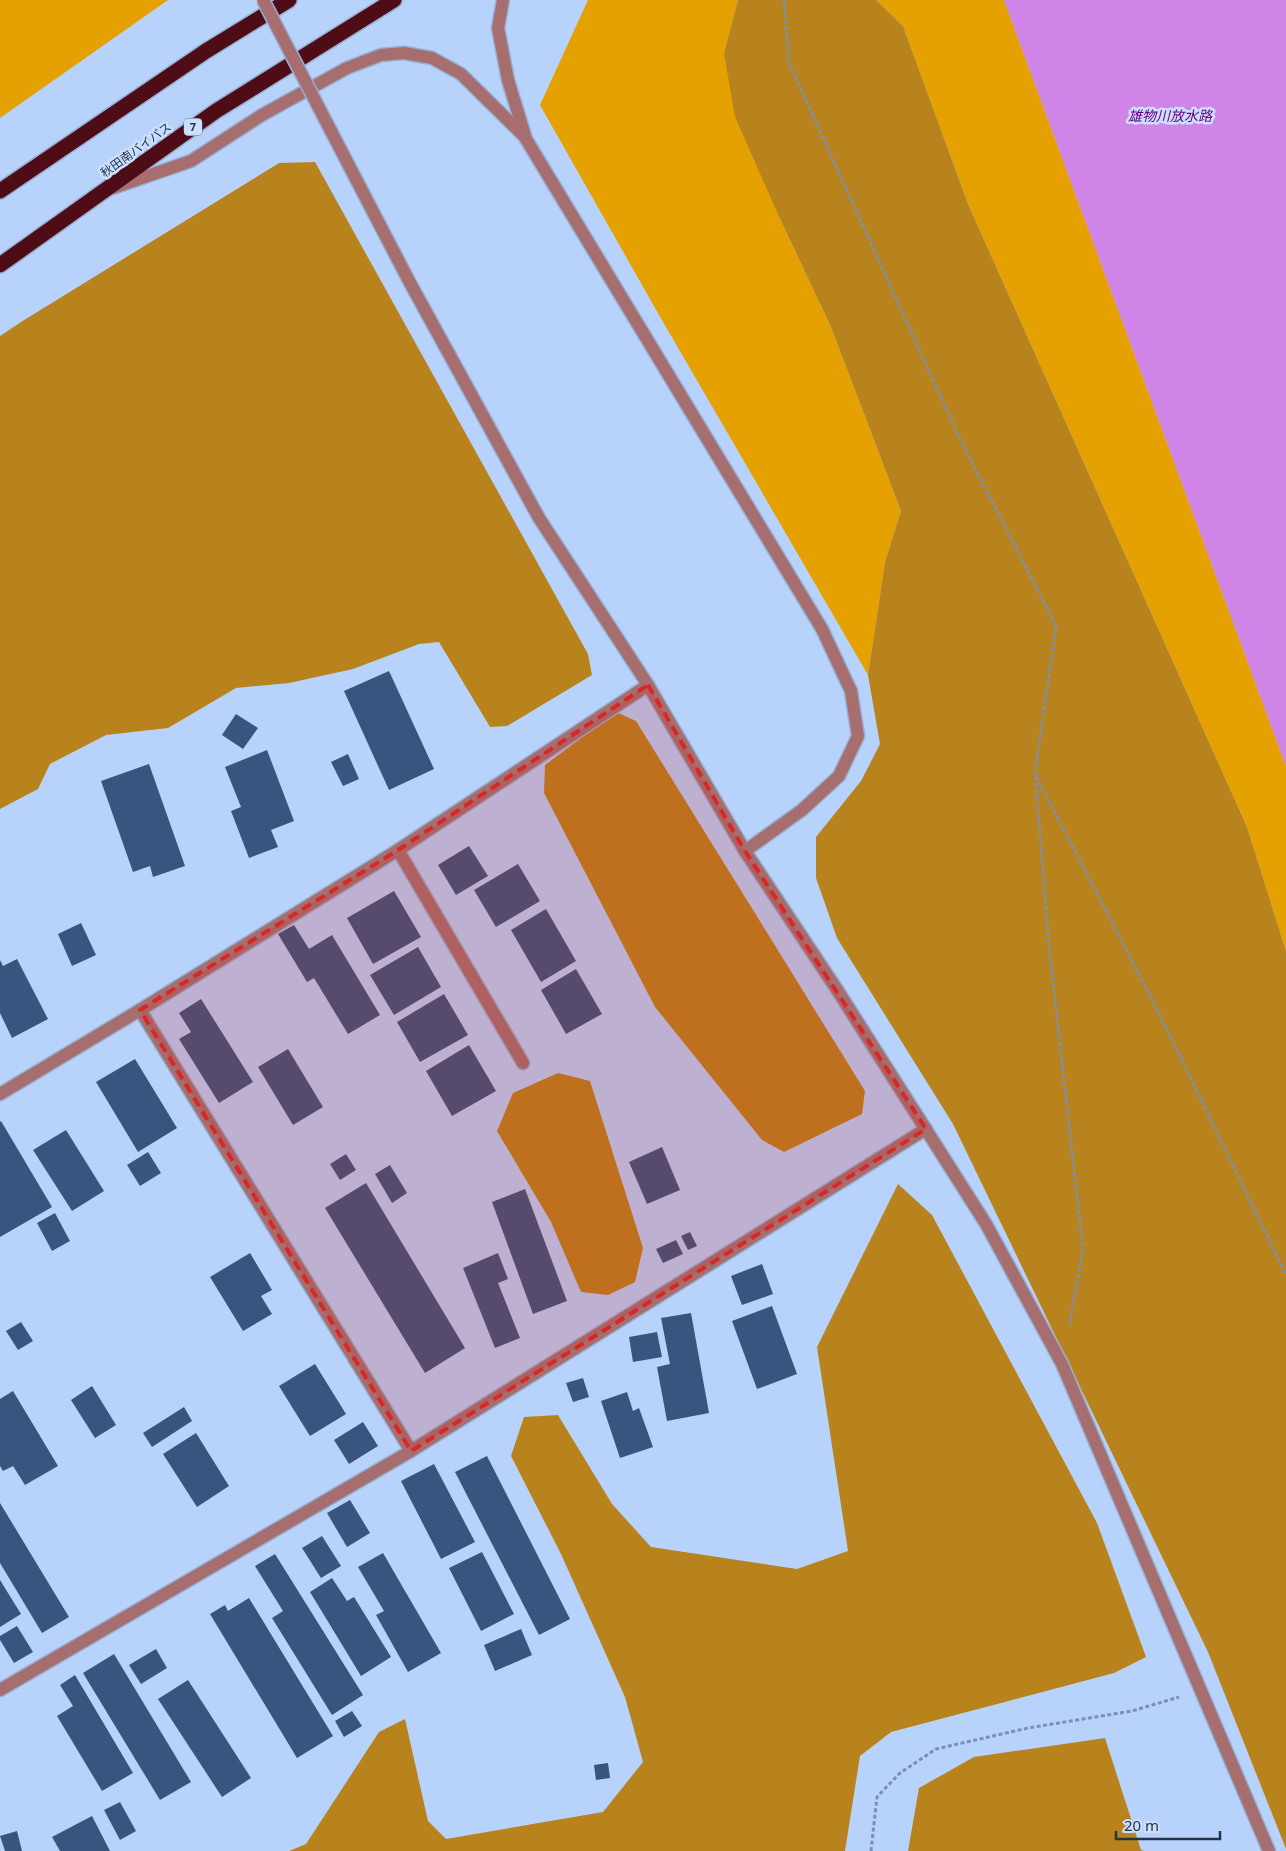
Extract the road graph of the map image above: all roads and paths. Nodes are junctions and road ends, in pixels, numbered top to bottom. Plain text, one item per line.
1 (262, 0) edge
2 (289, 0) edge
3 (394, 0) edge
4 (503, 0) edge
5 (784, 0) edge
6 (526, 139) junction
7 (0, 191) edge
8 (103, 192) junction
9 (0, 266) edge
10 (648, 685) junction
11 (1035, 773) junction
12 (398, 850) junction
13 (745, 851) junction
14 (140, 1010) junction
15 (523, 1063) dead end
16 (0, 1094) edge
17 (926, 1129) junction
18 (1286, 1275) edge
19 (1062, 1364) junction
20 (411, 1451) junction
21 (0, 1690) edge
22 (1201, 1690) junction
23 (870, 1851) edge
24 (1269, 1851) edge

1 - 10 street, bridge
2 - 7 highway
3 - 8 highway, 秋田南バイパス / 7
4 - 6 street
5 - 11 path
6 - 8 street
6 - 13 street
8 - 9 highway, 秋田南バイパス / 7
10 - 12 street
10 - 13 street
11 - 18 path
11 - 19 path
12 - 14 street
12 - 15 street
13 - 17 street
14 - 16 street
14 - 20 street
17 - 19 street
17 - 20 street
19 - 22 street
20 - 21 street
22 - 23 path
22 - 24 street

